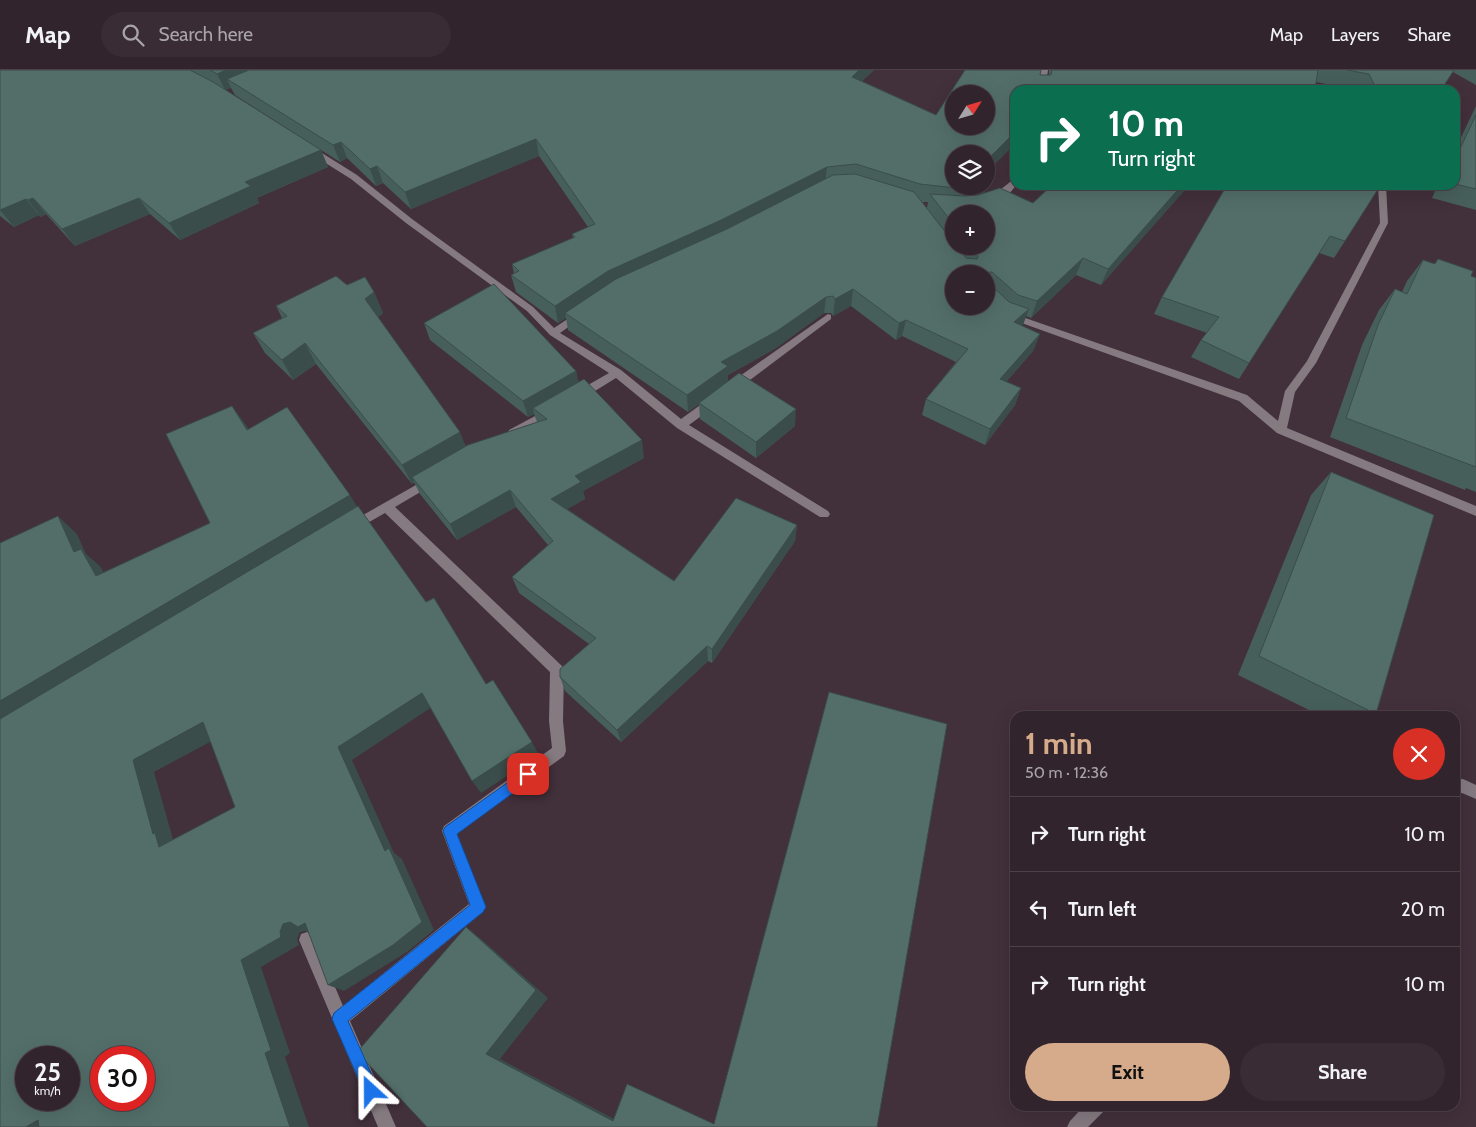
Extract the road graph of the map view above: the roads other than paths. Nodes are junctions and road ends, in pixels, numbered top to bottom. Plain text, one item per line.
1 (1044, 70) edge
2 (1042, 85) edge
3 (306, 147) edge
4 (1010, 188) edge
5 (1382, 190) edge
6 (987, 202) edge
7 (995, 302) edge
8 (591, 307) edge
9 (828, 317) edge
10 (553, 333) junction
11 (617, 373) junction
12 (681, 425) junction
13 (1281, 430) junction
14 (506, 437) edge
15 (438, 477) edge
16 (386, 506) junction
17 (1476, 511) edge
18 (824, 514) dead end
19 (344, 532) edge
20 (1460, 786) edge
21 (1476, 792) edge
22 (307, 940) edge
23 (340, 1019) junction
24 (1092, 1111) edge
25 (387, 1127) edge
26 (1076, 1127) edge

1 - 2 street
3 - 10 street
4 - 6 street
5 - 13 street
7 - 13 street
8 - 10 street
9 - 12 street
10 - 11 street
11 - 12 street
11 - 14 street
12 - 18 street
13 - 17 street
15 - 16 street
16 - 19 street
16 - 23 street
20 - 21 street
22 - 23 street
23 - 25 street
24 - 26 street

